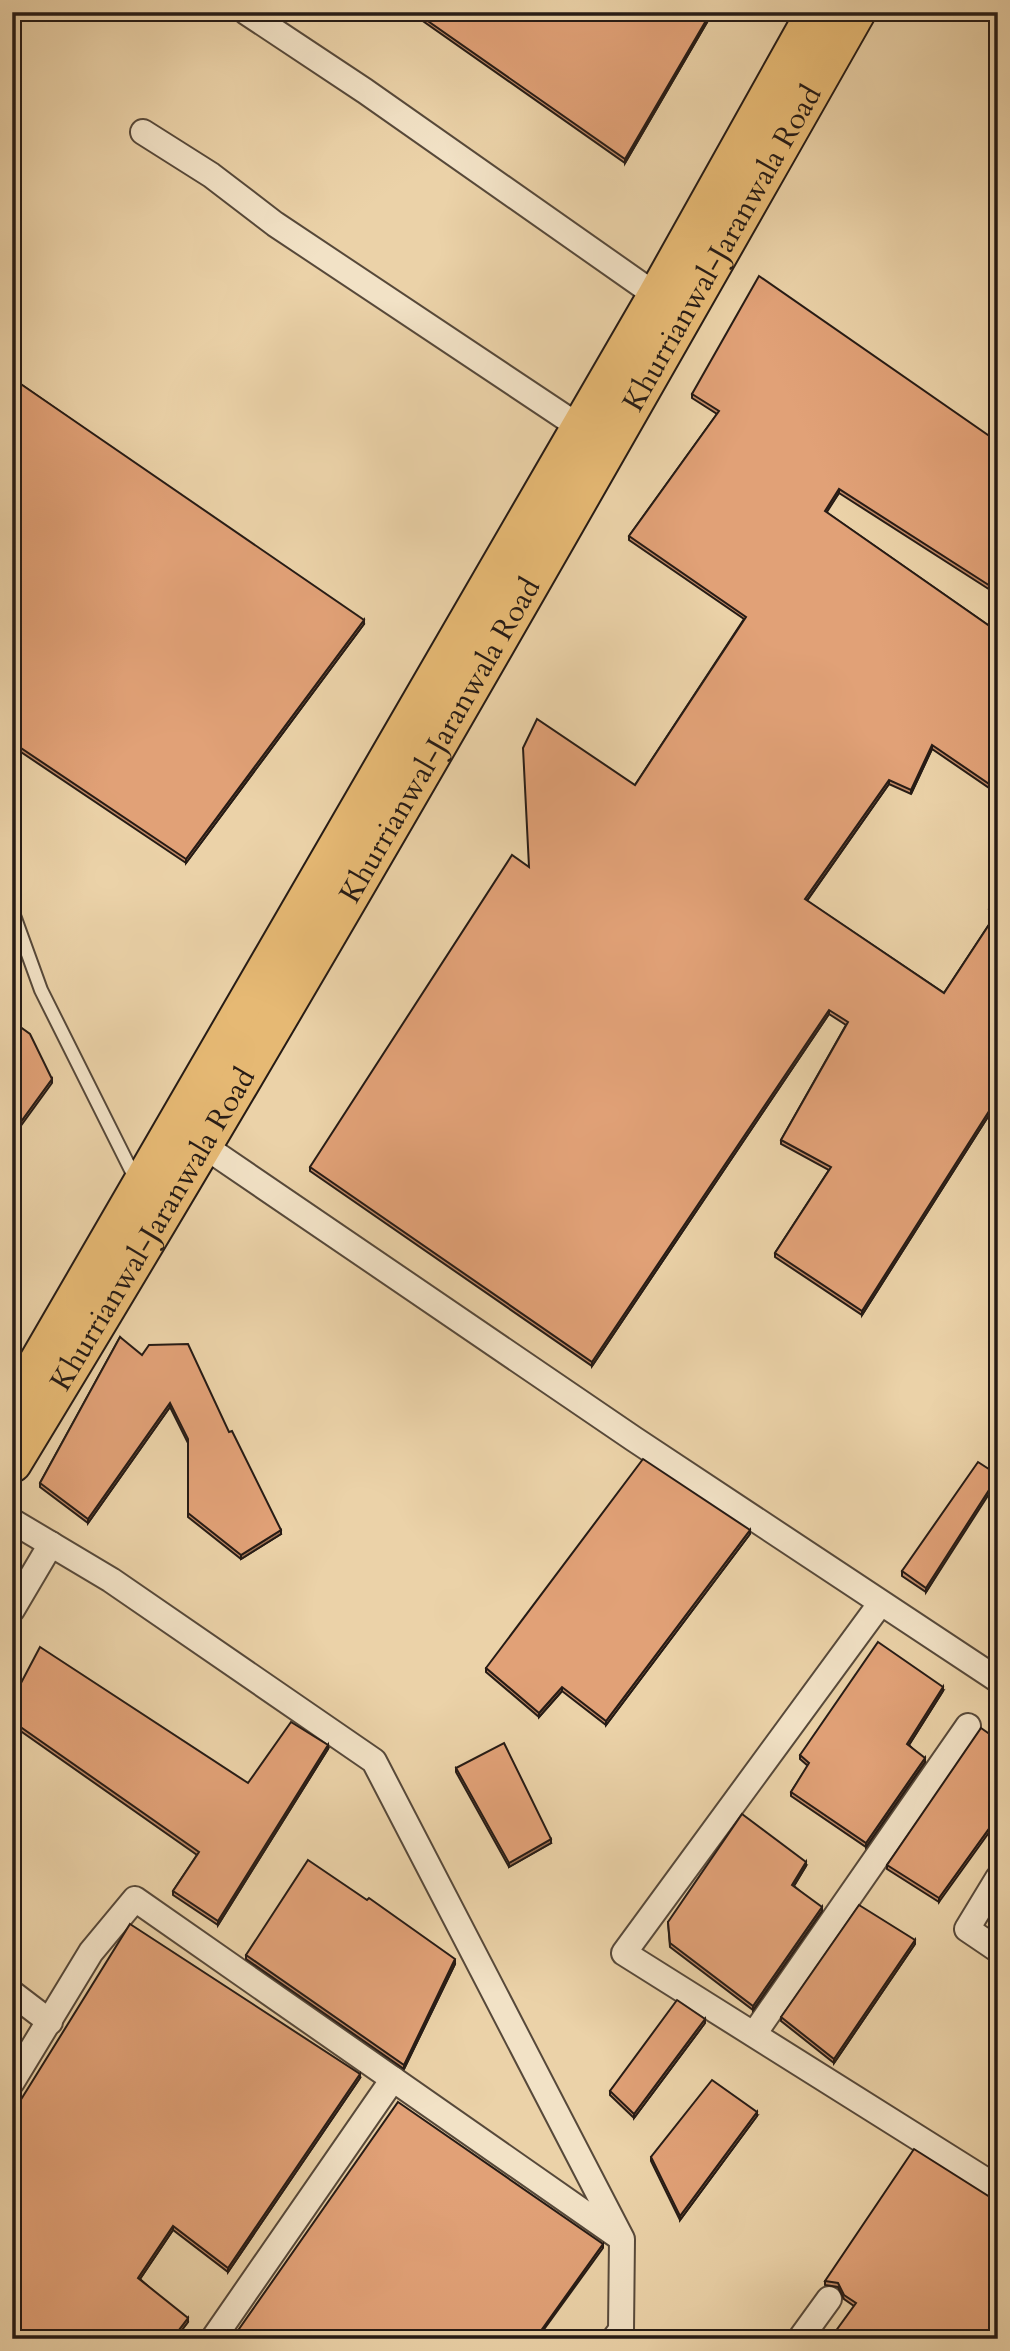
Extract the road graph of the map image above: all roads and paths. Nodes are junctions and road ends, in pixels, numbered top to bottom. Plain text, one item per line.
1 (247, 12) edge
2 (816, 12) edge
3 (856, 12) edge
4 (143, 132) dead end
5 (657, 296) junction
6 (581, 428) junction
7 (12, 910) edge
8 (188, 1136) junction
9 (139, 1186) junction
10 (12, 1408) edge
11 (12, 1463) edge
12 (12, 1521) edge
13 (51, 1544) junction
14 (880, 1604) junction
15 (12, 1610) edge
16 (998, 1680) edge
17 (968, 1726) dead end
18 (998, 1878) edge
19 (998, 1950) edge
20 (12, 1993) edge
21 (50, 2022) junction
22 (754, 2034) junction
23 (393, 2079) junction
24 (12, 2082) edge
25 (998, 2188) edge
26 (622, 2239) junction
27 (829, 2299) dead end
28 (214, 2339) edge
29 (614, 2339) edge
30 (800, 2339) edge

1 - 5 street
2 - 5 main road, Khurrianwal-Jaranwala Road
3 - 8 main road, Khurrianwal-Jaranwala Road
4 - 6 street
5 - 6 main road, Khurrianwal-Jaranwala Road
6 - 8 main road, Khurrianwal-Jaranwala Road
7 - 9 lane
8 - 9 main road, Khurrianwal-Jaranwala Road
8 - 11 main road, Khurrianwal-Jaranwala Road
8 - 14 street
9 - 10 main road, Khurrianwal-Jaranwala Road
12 - 13 street
13 - 15 street
13 - 26 street
14 - 16 street
14 - 22 street
17 - 22 street
18 - 19 street
20 - 21 street
21 - 23 street
21 - 24 street
22 - 25 street
23 - 26 street
23 - 28 street
26 - 29 street
27 - 30 street

